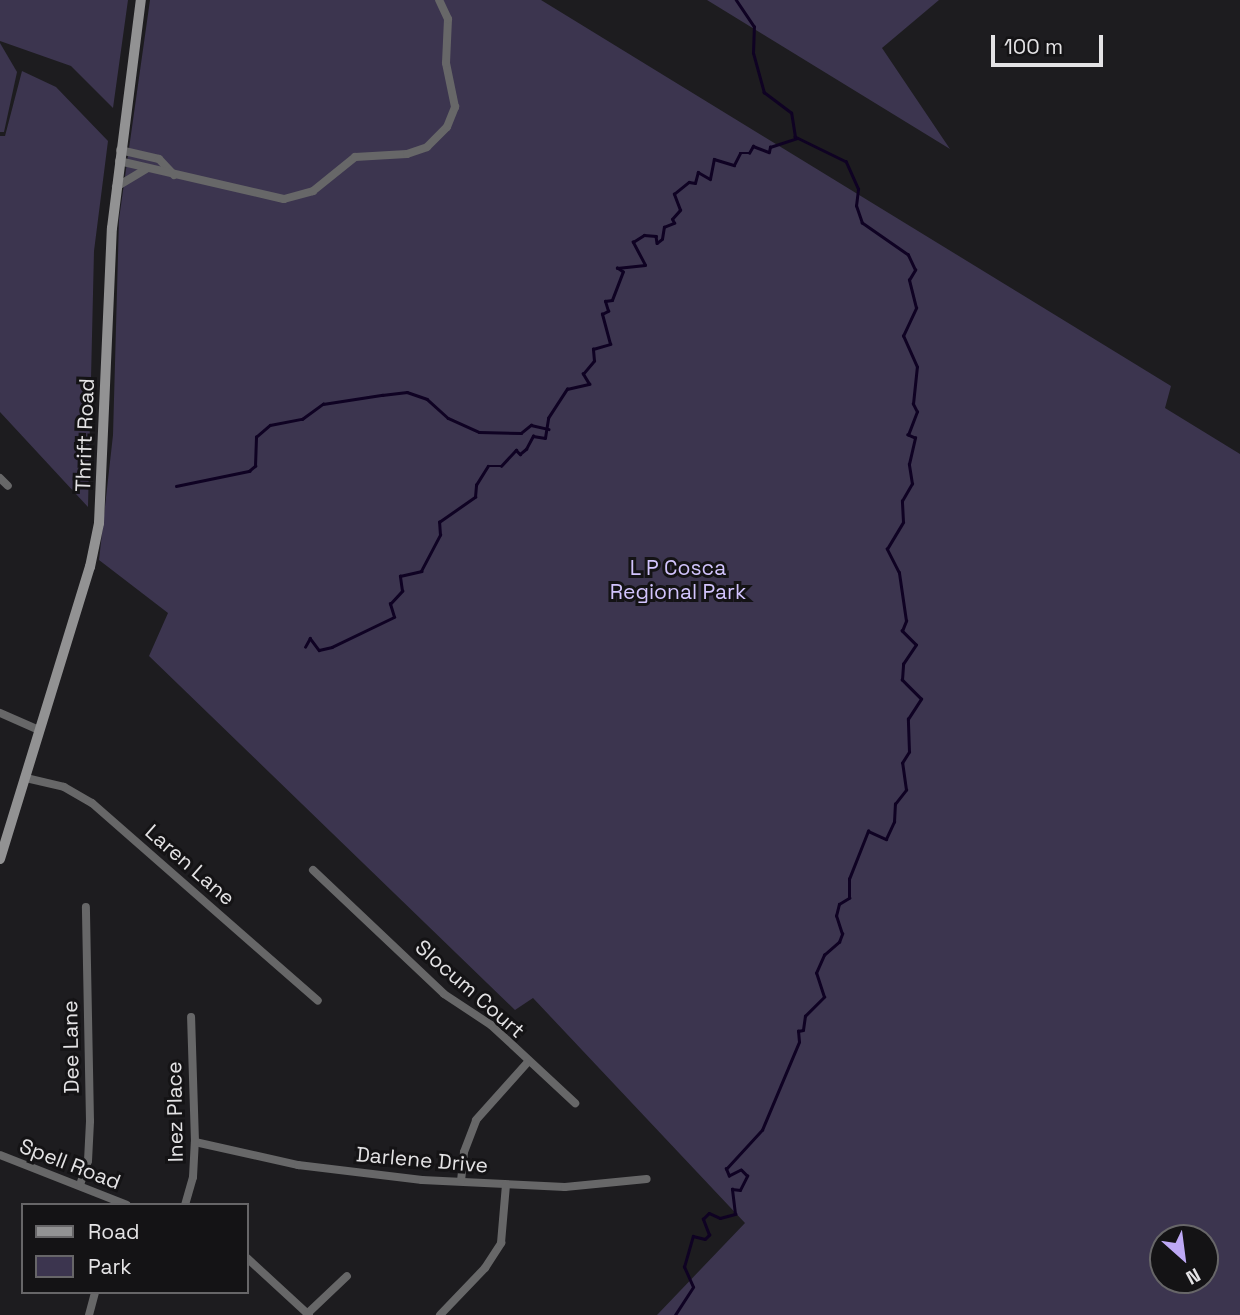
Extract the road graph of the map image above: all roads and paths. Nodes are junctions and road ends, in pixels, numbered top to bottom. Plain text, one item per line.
1 (141, 0) edge
2 (439, 0) edge
3 (119, 156) junction
4 (148, 168) junction
5 (174, 175) junction
6 (116, 187) junction
7 (0, 478) edge
8 (8, 486) dead end
9 (0, 713) edge
10 (39, 730) junction
11 (26, 778) junction
12 (3, 839) edge
13 (0, 859) edge
14 (313, 870) dead end
15 (86, 907) dead end
16 (318, 1001) dead end
17 (191, 1017) dead end
18 (527, 1063) junction
19 (575, 1102) dead end
20 (195, 1142) junction
21 (0, 1155) edge
22 (648, 1179) dead end
23 (461, 1181) junction
24 (80, 1185) junction
25 (506, 1185) junction
26 (122, 1203) edge
27 (186, 1203) edge
28 (248, 1259) edge
29 (347, 1276) dead end
30 (95, 1294) edge
31 (308, 1314) edge
32 (89, 1315) edge
33 (440, 1315) edge

1 - 3 street, Thrift Road
2 - 5 street
3 - 4 street
3 - 5 street
3 - 6 street, Thrift Road
4 - 5 street
4 - 6 street
6 - 10 street, Thrift Road
7 - 8 street
9 - 10 street
10 - 11 street, Thrift Road
11 - 12 street, Thrift Road
11 - 16 street, Laren Lane
12 - 13 street, Thrift Road
14 - 18 street, Slocum Court
15 - 24 street, Dee Lane
17 - 20 street, Inez Place
18 - 19 street, Slocum Court
18 - 23 street
20 - 23 street, Darlene Drive
20 - 27 street, Inez Place
21 - 24 street, Spell Road
22 - 25 street, Darlene Drive
23 - 25 street, Darlene Drive
24 - 26 street, Spell Road
25 - 33 street
28 - 31 street
29 - 31 street
30 - 32 street

